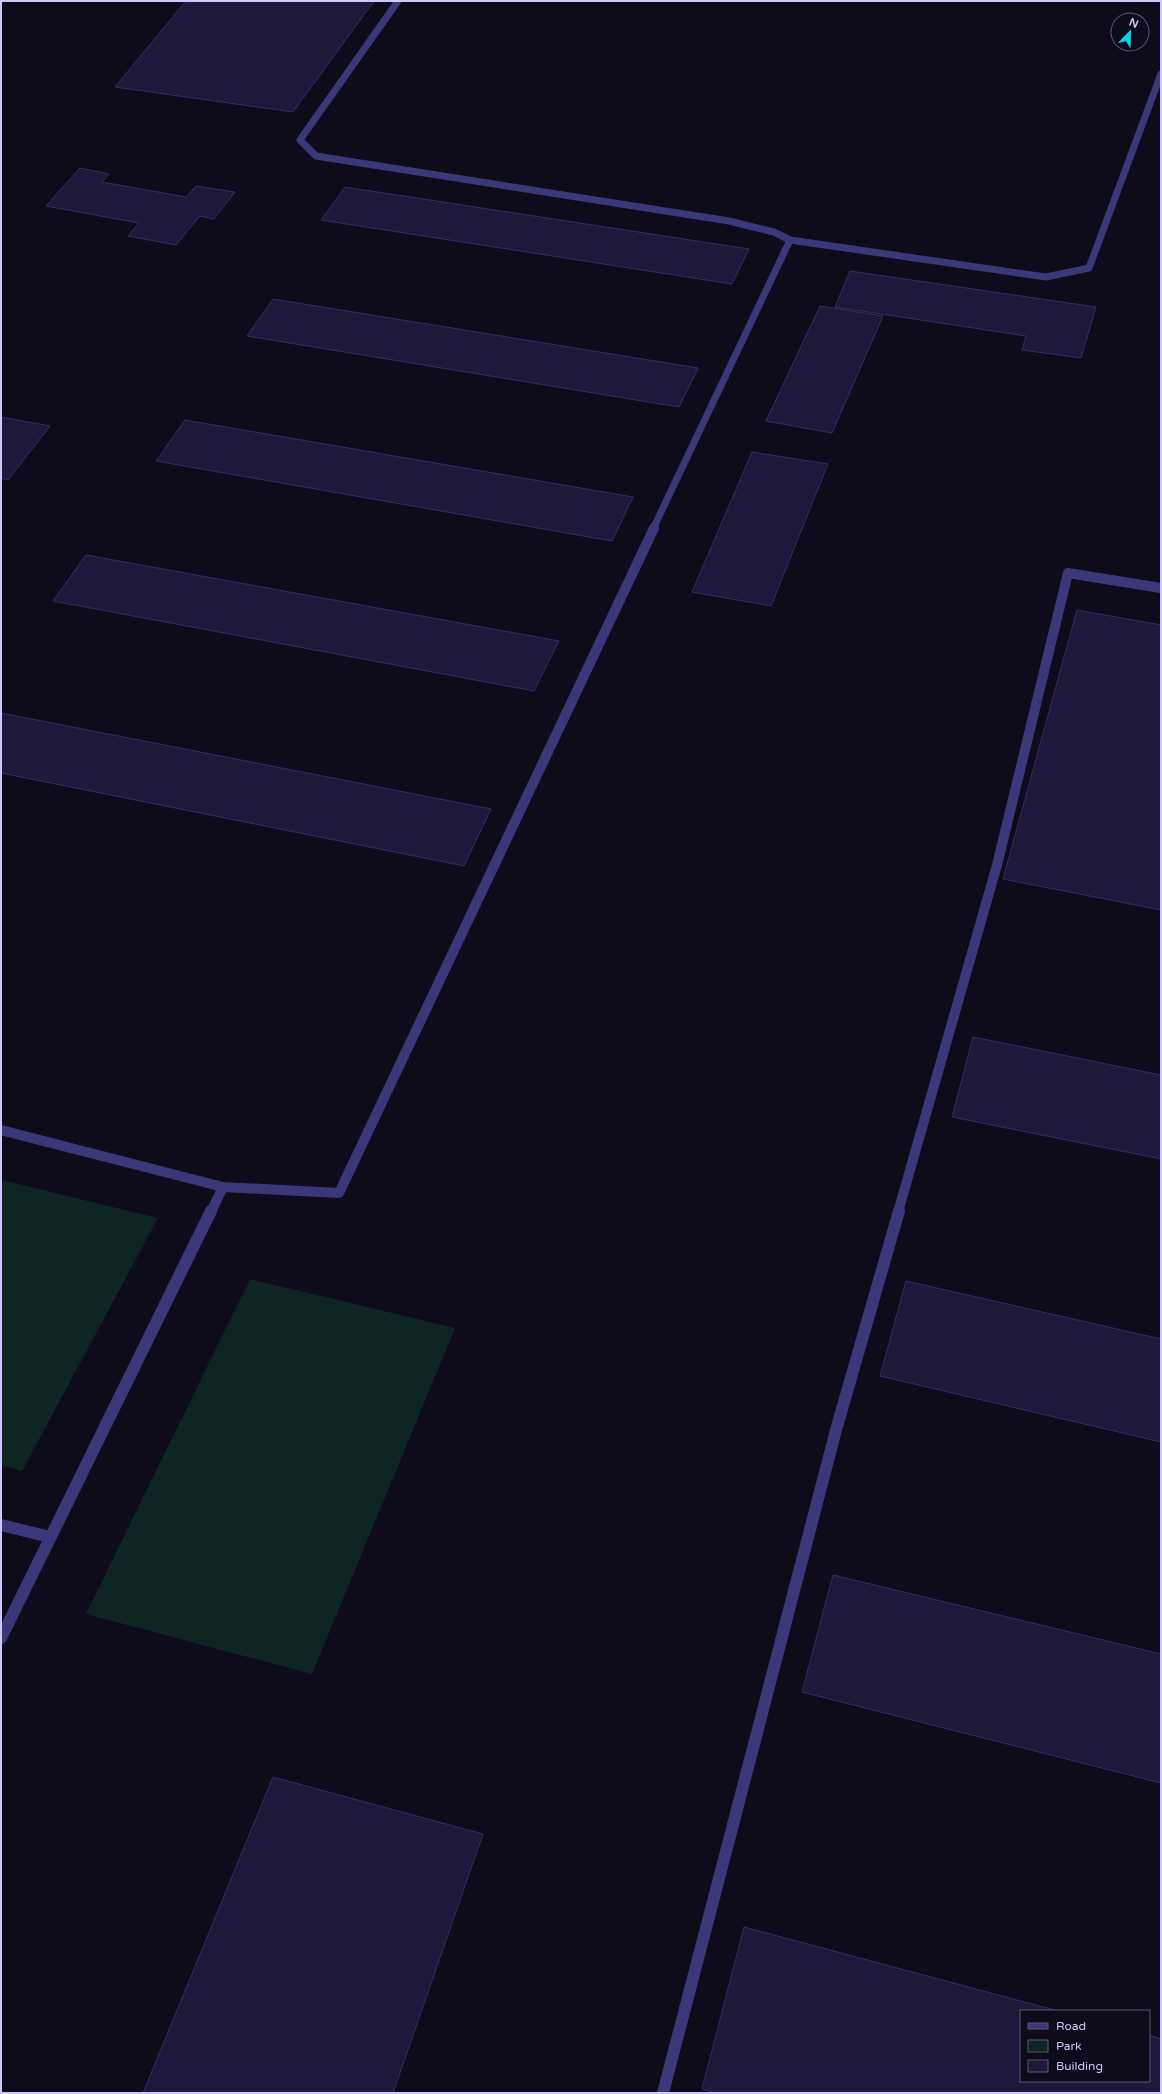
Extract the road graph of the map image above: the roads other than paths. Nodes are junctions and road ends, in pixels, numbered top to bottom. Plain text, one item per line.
1 (398, 1) edge
2 (1161, 74) edge
3 (790, 240) junction
4 (1161, 588) edge
5 (1, 1130) edge
6 (223, 1187) junction
7 (1, 1524) edge
8 (50, 1537) junction
9 (1, 1638) edge
10 (663, 2093) edge

1 - 3 street
2 - 3 street
3 - 6 street
4 - 10 street
5 - 6 street
6 - 8 street
7 - 8 street
8 - 9 street

